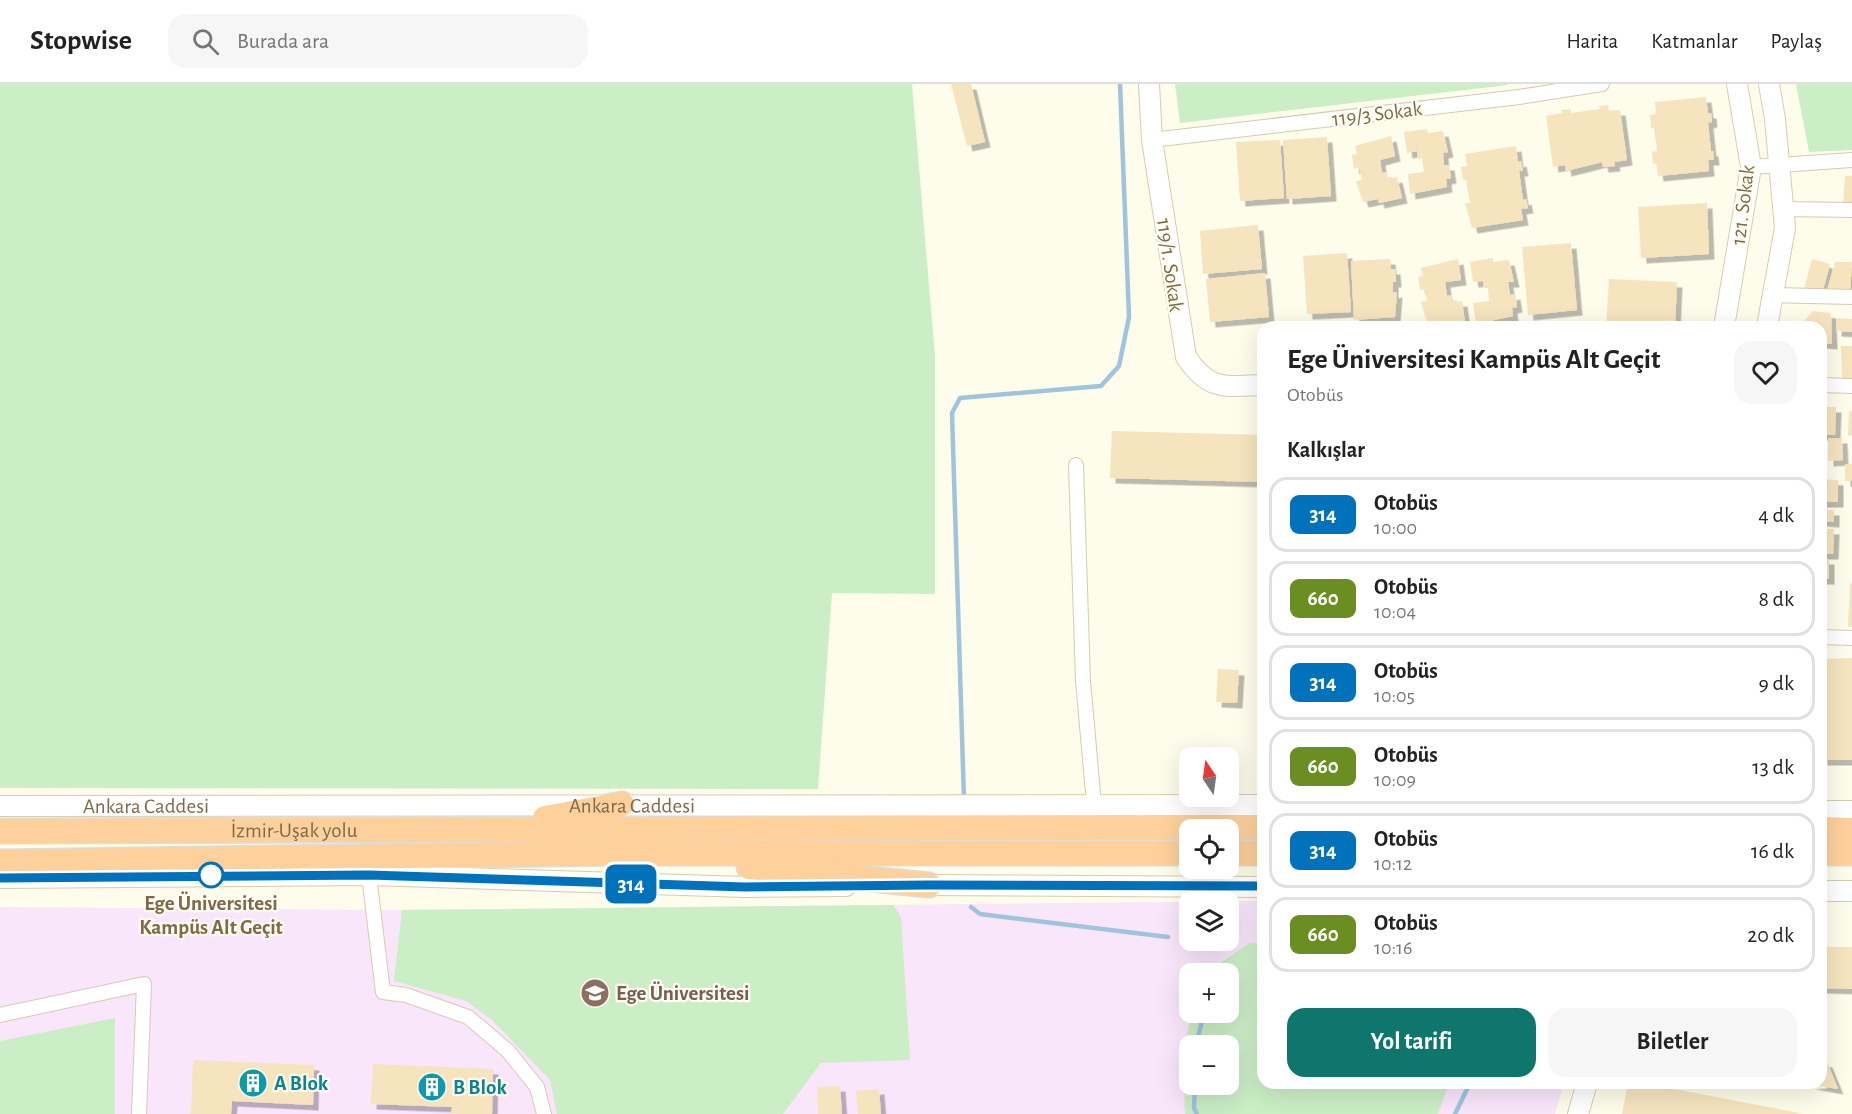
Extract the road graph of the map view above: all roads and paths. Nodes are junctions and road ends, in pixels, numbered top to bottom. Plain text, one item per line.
1 (1149, 84) edge
2 (1602, 84) edge
3 (1737, 84) edge
4 (1769, 84) edge
5 (1518, 91) edge
6 (1152, 140) junction
7 (1852, 160) edge
8 (1779, 164) junction
9 (1751, 166) junction
10 (1783, 209) junction
11 (1852, 210) edge
12 (1773, 295) junction
13 (1852, 297) edge
14 (1725, 321) edge
15 (1768, 321) edge
16 (1827, 385) edge
17 (1257, 386) edge
18 (1852, 386) edge
19 (1076, 465) dead end
20 (1827, 636) edge
21 (1852, 638) edge
22 (622, 804) junction
23 (1094, 804) junction
24 (1257, 805) edge
25 (0, 806) edge
26 (1827, 811) edge
27 (1852, 811) edge
28 (1257, 827) edge
29 (480, 829) junction
30 (1827, 829) edge
31 (1852, 830) edge
32 (0, 831) edge
33 (1179, 853) edge
34 (1239, 853) edge
35 (1257, 853) edge
36 (1827, 853) edge
37 (1852, 853) edge
38 (618, 854) junction
39 (0, 862) edge
40 (369, 875) junction
41 (0, 878) edge
42 (929, 885) junction
43 (1257, 886) edge
44 (1827, 891) edge
45 (1852, 891) edge
46 (0, 1015) edge
47 (1585, 1089) edge
48 (139, 1114) edge
49 (544, 1114) edge
50 (1578, 1114) edge

1 - 6 main road, 119/1. Sokak
2 - 5 street, 119/3 Sokak
3 - 9 main road, 121. Sokak
4 - 8 main road, 121. Sokak
5 - 6 street, 119/3 Sokak
6 - 17 main road, 119/1. Sokak
7 - 8 street
8 - 9 street
8 - 10 main road, 121. Sokak
9 - 14 main road, 121. Sokak
10 - 11 street
10 - 12 main road, 121. Sokak
12 - 13 street
12 - 15 main road, 121. Sokak
16 - 18 street
19 - 23 street
20 - 21 street
22 - 23 main road, Ankara Caddesi
22 - 25 main road, Ankara Caddesi
22 - 29 highway
23 - 24 main road, Ankara Caddesi
26 - 27 main road
28 - 29 highway, Ankara Caddesi
29 - 32 highway, İzmir-Uşak yolu
30 - 31 highway
33 - 38 highway
34 - 35 highway
36 - 37 highway
38 - 39 highway
38 - 42 highway
40 - 41 main road
40 - 42 main road
40 - 49 street
42 - 43 main road
44 - 45 main road
46 - 48 street
47 - 50 main road

